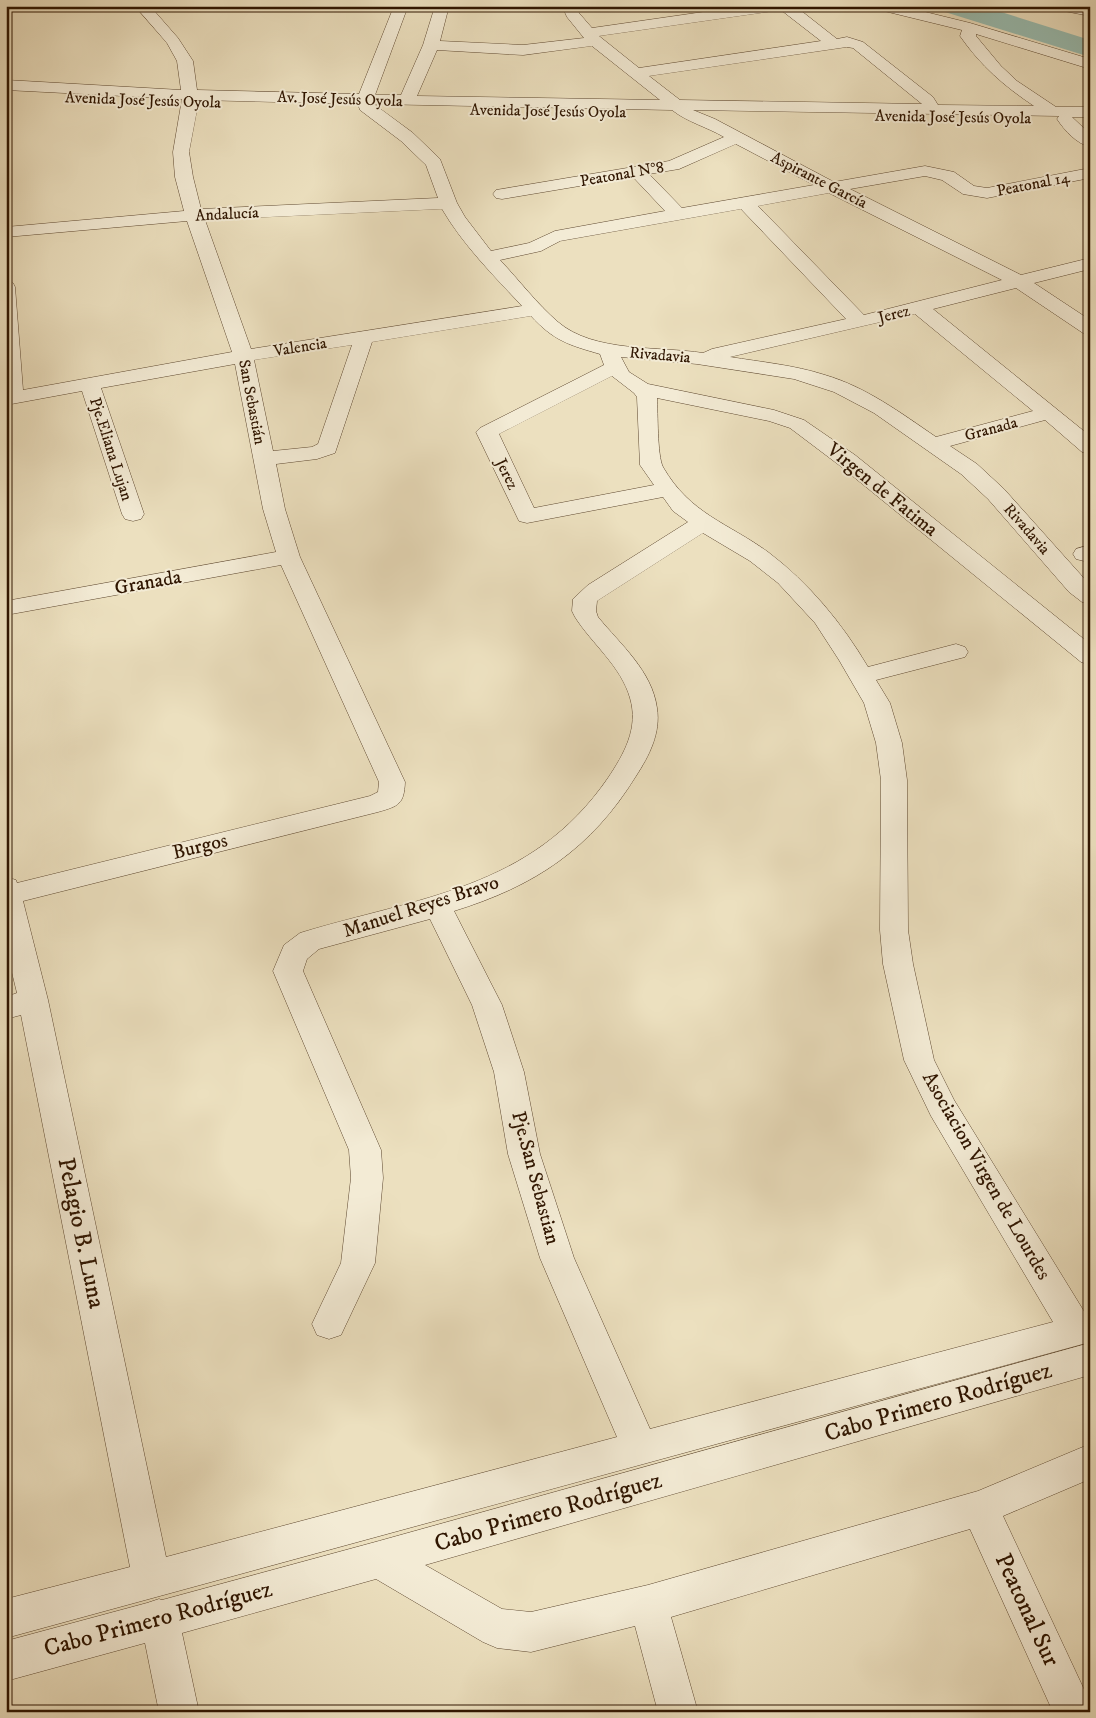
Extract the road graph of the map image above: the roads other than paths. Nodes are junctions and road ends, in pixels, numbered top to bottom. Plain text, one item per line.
1 (142, 6) edge
2 (401, 6) edge
3 (442, 6) edge
4 (569, 6) edge
5 (778, 6) edge
6 (786, 6) edge
7 (881, 6) edge
8 (1059, 6) edge
9 (1090, 12) edge
10 (970, 27) junction
11 (592, 37) junction
12 (834, 44) junction
13 (431, 45) junction
14 (1090, 64) edge
15 (634, 73) junction
16 (6, 85) edge
17 (6, 93) edge
18 (191, 99) junction
19 (407, 100) junction
20 (366, 103) junction
21 (681, 109) junction
22 (934, 110) junction
23 (1090, 112) edge
24 (1058, 115) junction
25 (1090, 118) edge
26 (737, 137) junction
27 (1090, 142) edge
28 (637, 171) junction
29 (1090, 173) edge
30 (833, 188) junction
31 (502, 194) dead end
32 (448, 203) junction
33 (745, 203) junction
34 (678, 215) junction
35 (194, 216) junction
36 (6, 232) edge
37 (487, 257) junction
38 (1090, 263) edge
39 (1019, 281) junction
40 (6, 287) edge
41 (920, 308) junction
42 (535, 310) junction
43 (860, 322) junction
44 (1090, 330) edge
45 (364, 337) junction
46 (242, 356) junction
47 (697, 358) junction
48 (612, 359) junction
49 (90, 385) junction
50 (642, 389) junction
51 (9, 398) edge
52 (1048, 414) junction
53 (934, 444) junction
54 (1090, 447) edge
55 (263, 459) junction
56 (668, 489) junction
57 (133, 514) dead end
58 (704, 523) junction
59 (289, 558) junction
60 (1090, 597) edge
61 (6, 608) edge
62 (956, 652) dead end
63 (1090, 658) edge
64 (862, 676) junction
65 (391, 797) joint
66 (7, 891) edge
67 (437, 906) junction
68 (20, 1004) edge
69 (329, 1324) dead end
70 (1085, 1339) edge
71 (640, 1448) junction
72 (1090, 1461) edge
73 (980, 1508) junction
74 (378, 1560) junction
75 (152, 1580) junction
76 (648, 1604) junction
77 (159, 1618) junction
78 (6, 1619) edge
79 (6, 1661) edge
80 (179, 1712) edge
81 (678, 1712) edge
82 (1074, 1712) edge

1 - 18 street, San Sebastián
2 - 20 street
3 - 13 street
4 - 11 street, Aspirante García
5 - 11 street
6 - 12 street
7 - 10 street
8 - 9 street
10 - 14 street
10 - 24 street
11 - 13 street
11 - 15 street, Aspirante García
12 - 15 street
12 - 22 street
13 - 19 street
15 - 21 street, Aspirante García
16 - 18 street
17 - 18 street, Avenida José Jesús Oyola
18 - 20 street, Avenida José Jesús Oyola
18 - 35 street, San Sebastián
19 - 20 street, Av. José Jesús Oyola
19 - 21 street, Av. José Jesús Oyola
20 - 21 street, Avenida José Jesús Oyola
20 - 32 street, Rivadavia
21 - 22 street, Avenida José Jesús Oyola
21 - 24 street, Avenida José Jesús Oyola
21 - 26 street, Aspirante García
22 - 24 street
23 - 24 street
24 - 25 street, Avenida José Jesús Oyola
24 - 27 street
26 - 28 street, Peatonal N°8
26 - 30 street, Aspirante García
28 - 31 street, Peatonal N°8
28 - 34 street
29 - 30 street, Peatonal 14
30 - 33 street, Peatonal 14
30 - 39 street, Aspirante García
32 - 35 street, Andalucía
32 - 37 street, Rivadavia
33 - 34 street, Peatonal 14
33 - 43 street
34 - 37 street, Peatonal 14
35 - 36 street, Andalucía
35 - 46 street, San Sebastián
37 - 42 street, Rivadavia
38 - 39 street, Jerez
39 - 41 street, Jerez
39 - 44 street, Aspirante García
40 - 51 street
41 - 43 street, Jerez
41 - 52 street
42 - 45 street, Valencia
42 - 48 street, Rivadavia
43 - 47 street, Jerez
45 - 46 street, Valencia
45 - 55 street
46 - 49 street, Valencia
46 - 55 street, San Sebastián
47 - 48 street, Rivadavia
47 - 53 street, Rivadavia
48 - 50 street
48 - 56 street, Jerez
49 - 51 street, Valencia
49 - 57 street, Pje.Eliana Lujan
50 - 56 street, Asociacion Virgen de Lourdes
50 - 63 street, Virgen de Fatima
52 - 53 street, Granada
52 - 54 street
53 - 60 street, Rivadavia
55 - 59 street, San Sebastián
56 - 58 street, Asociacion Virgen de Lourdes
58 - 64 street, Asociacion Virgen de Lourdes
58 - 67 street, Manuel Reyes Bravo
59 - 61 street, Granada
59 - 65 street, San Sebastián
62 - 64 street
64 - 70 street, Asociacion Virgen de Lourdes
65 - 66 street, Burgos
66 - 68 street, Pelagio B. Luna
67 - 69 street, Manuel Reyes Bravo
67 - 71 street, Pje.San Sebastian
68 - 75 street, Pelagio B. Luna
70 - 71 street, Cabo Primero Rodríguez
70 - 74 street, Cabo Primero Rodríguez
71 - 75 street, Cabo Primero Rodríguez
72 - 73 street
73 - 76 street
73 - 82 street, Peatonal Sur
74 - 76 street
74 - 77 street, Cabo Primero Rodríguez
75 - 78 street, Cabo Primero Rodríguez
76 - 81 street
77 - 79 street, Cabo Primero Rodríguez
77 - 80 street

